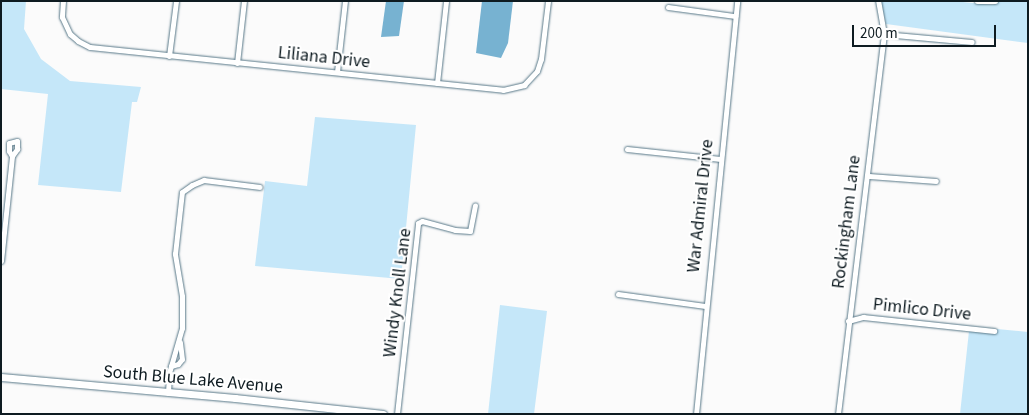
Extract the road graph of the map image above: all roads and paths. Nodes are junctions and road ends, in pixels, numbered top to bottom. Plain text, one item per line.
1 (64, 1) edge
2 (176, 1) edge
3 (244, 1) edge
4 (345, 1) edge
5 (446, 1) edge
6 (548, 1) edge
7 (737, 1) edge
8 (878, 1) edge
9 (977, 1) edge
10 (995, 1) edge
11 (668, 7) dead end
12 (735, 16) junction
13 (884, 34) junction
14 (972, 42) dead end
15 (169, 56) junction
16 (237, 63) junction
17 (337, 72) junction
18 (437, 83) junction
19 (627, 149) dead end
20 (12, 156) dead end
21 (720, 159) junction
22 (868, 176) junction
23 (936, 181) dead end
24 (260, 187) dead end
25 (475, 206) dead end
26 (1, 261) edge
27 (618, 294) dead end
28 (706, 306) junction
29 (848, 321) junction
30 (994, 331) dead end
31 (180, 342) junction
32 (171, 366) junction
33 (1, 377) edge
34 (168, 393) junction
35 (382, 414) edge
36 (397, 414) edge
37 (696, 414) edge
38 (838, 414) edge

1 - 15 street, Liliana Drive
2 - 15 street
3 - 16 street
4 - 17 street
5 - 18 street
6 - 18 street, Liliana Drive
7 - 12 street, War Admiral Drive
8 - 13 street, Rockingham Lane
9 - 10 street
11 - 12 street
12 - 21 street, War Admiral Drive
13 - 14 street
13 - 22 street, Rockingham Lane
15 - 16 street, Liliana Drive
16 - 17 street, Liliana Drive
17 - 18 street, Liliana Drive
19 - 21 street
20 - 26 street
21 - 28 street, War Admiral Drive
22 - 23 street
22 - 29 street, Rockingham Lane
24 - 31 street
25 - 36 street, Windy Knoll Lane
27 - 28 street
28 - 37 street, War Admiral Drive
29 - 30 street, Pimlico Drive
29 - 38 street, Rockingham Lane
31 - 32 street
31 - 32 street
32 - 34 street
33 - 34 main road, South Blue Lake Avenue
34 - 35 main road, South Blue Lake Avenue

